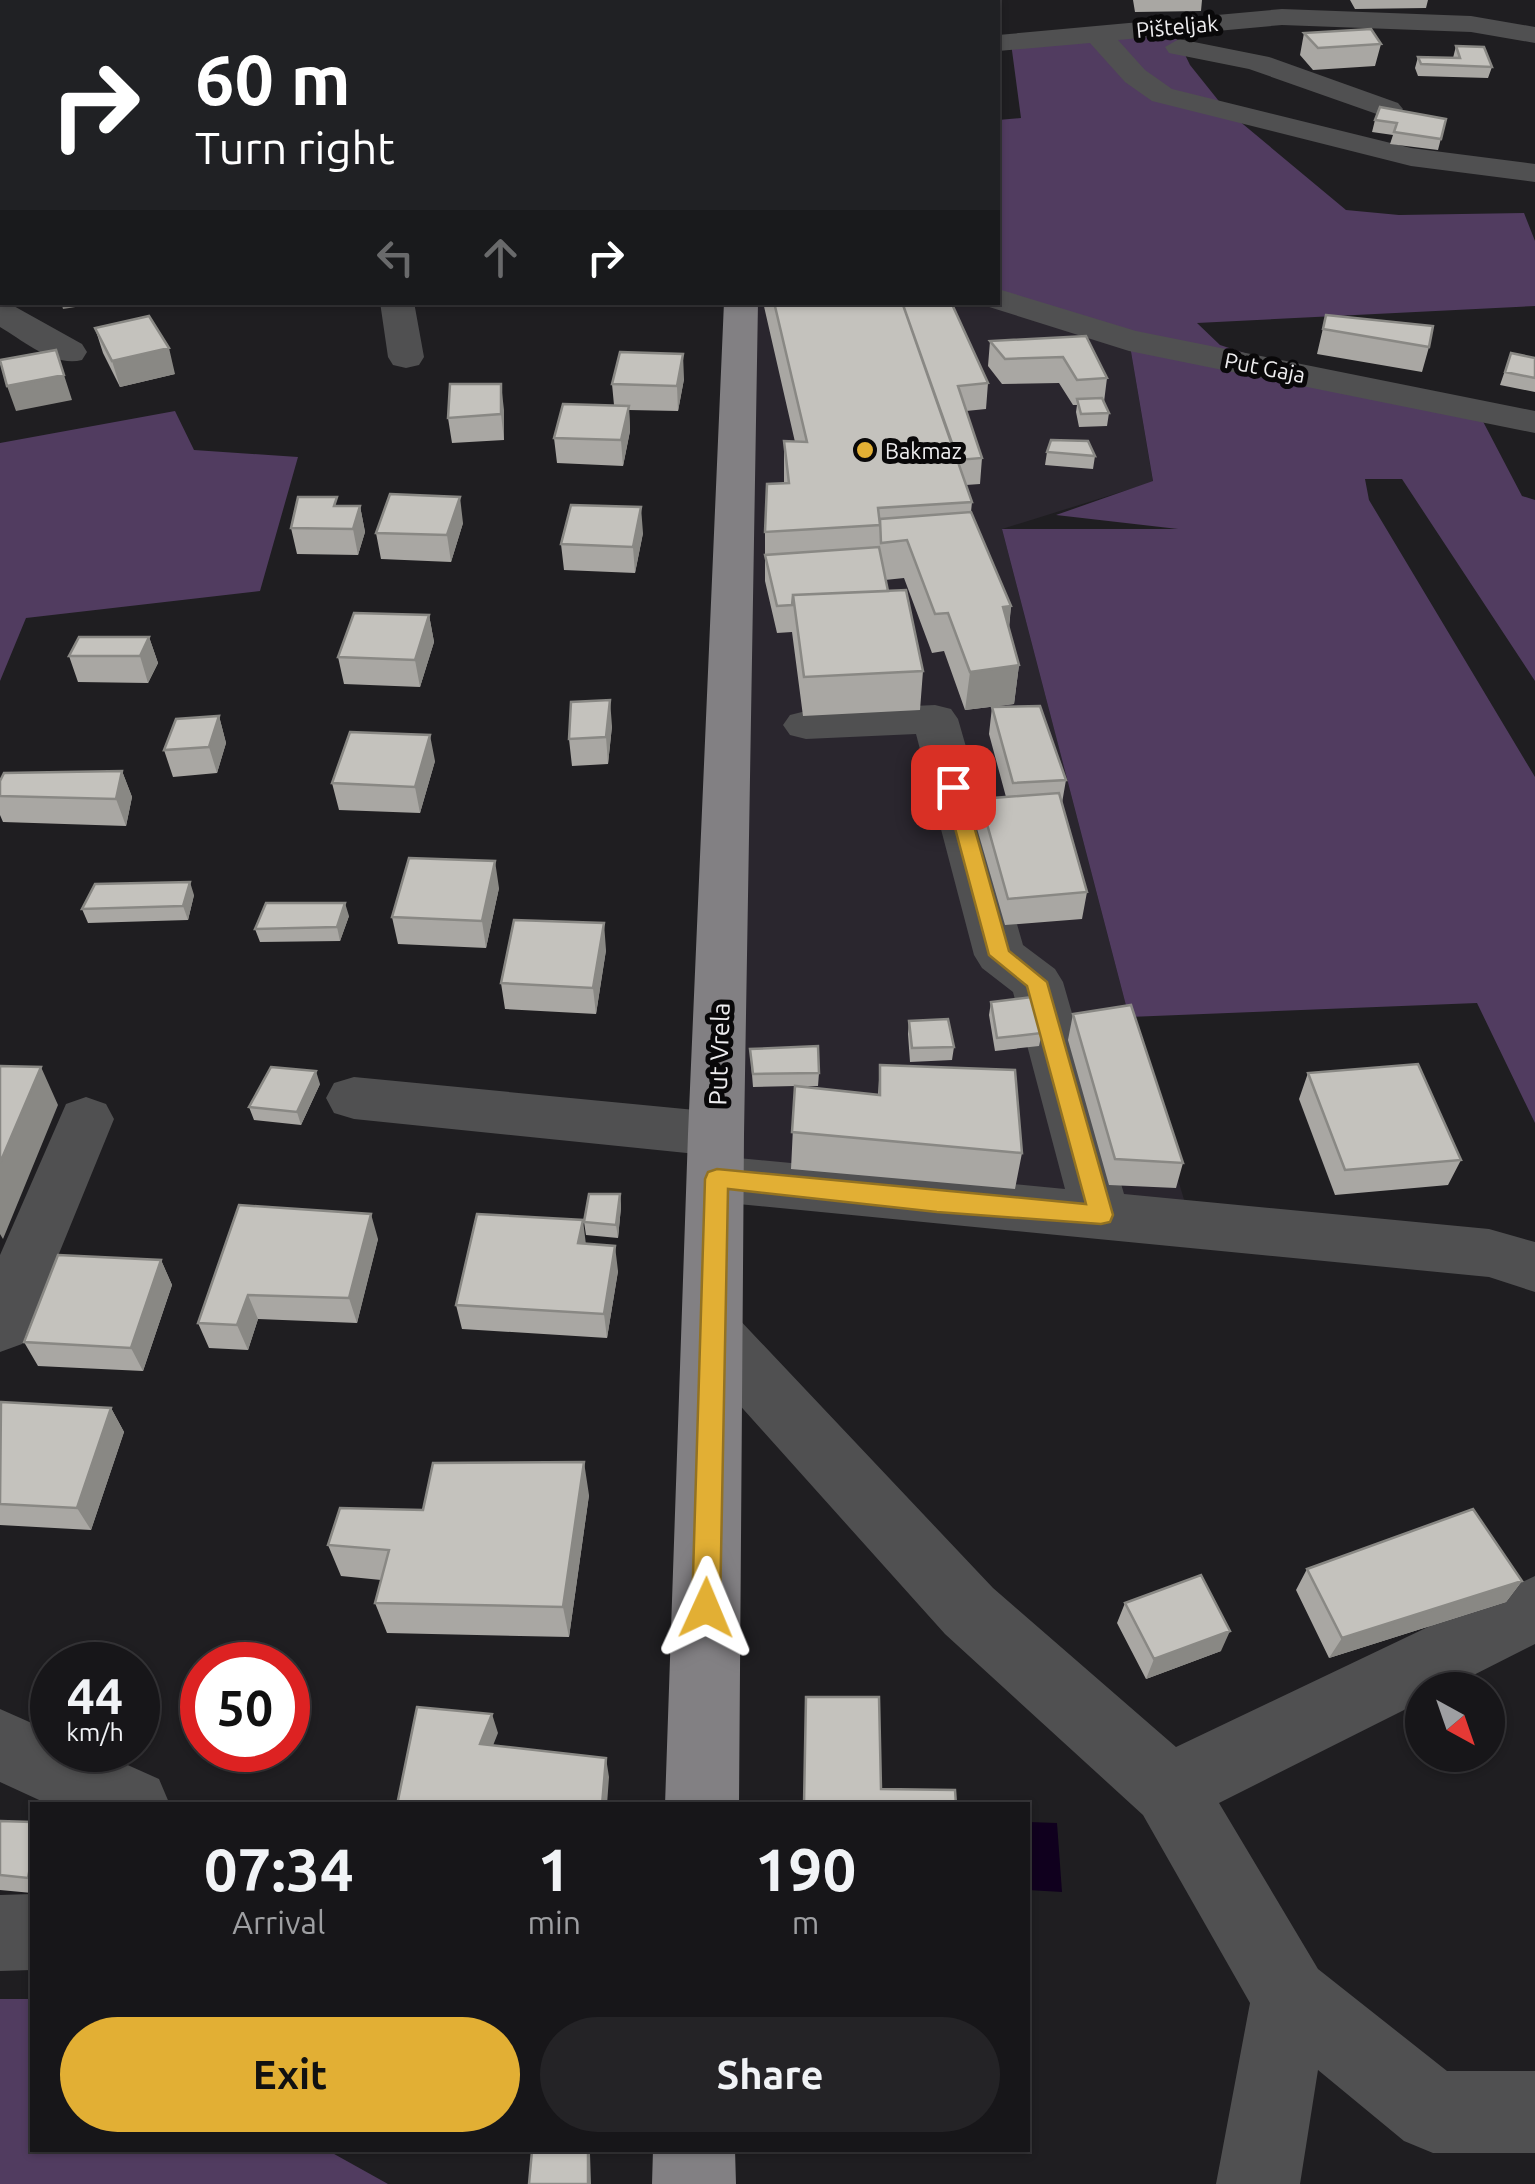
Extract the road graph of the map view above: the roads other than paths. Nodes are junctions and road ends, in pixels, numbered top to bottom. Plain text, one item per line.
1 (1362, 17) junction
2 (1535, 18) edge
3 (1081, 32) junction
4 (1535, 35) edge
5 (1000, 43) edge
6 (1388, 110) edge
7 (1535, 174) edge
8 (1000, 300) edge
9 (397, 305) edge
10 (741, 305) edge
11 (0, 312) edge
12 (69, 352) dead end
13 (406, 357) dead end
14 (1535, 422) edge
15 (806, 726) dead end
16 (354, 1098) dead end
17 (86, 1119) dead end
18 (716, 1156) junction
19 (1101, 1215) junction
20 (1535, 1267) edge
21 (0, 1326) edge
22 (712, 1333) junction
23 (1535, 1609) edge
24 (0, 1745) edge
25 (1169, 1789) junction
26 (125, 1802) edge
27 (702, 1802) edge
28 (30, 1932) edge
29 (0, 1933) edge
30 (1290, 1998) junction
31 (1535, 2112) edge
32 (694, 2152) edge
33 (694, 2184) edge
34 (1258, 2184) edge

1 - 2 street
1 - 3 street, Pišteljak
1 - 4 street, Pišteljak
3 - 5 street, Pišteljak
3 - 6 street
3 - 7 street
8 - 14 street, Put Gaja
9 - 13 street
10 - 18 main road, Put Vrela
11 - 12 street
15 - 19 street
16 - 18 street
17 - 21 street
18 - 19 street
18 - 22 main road, Put Vrela
19 - 20 street
22 - 25 street
22 - 27 main road, Put Vrela
23 - 25 street
24 - 26 street
25 - 30 street
28 - 29 street
30 - 31 street
30 - 34 street
32 - 33 main road

